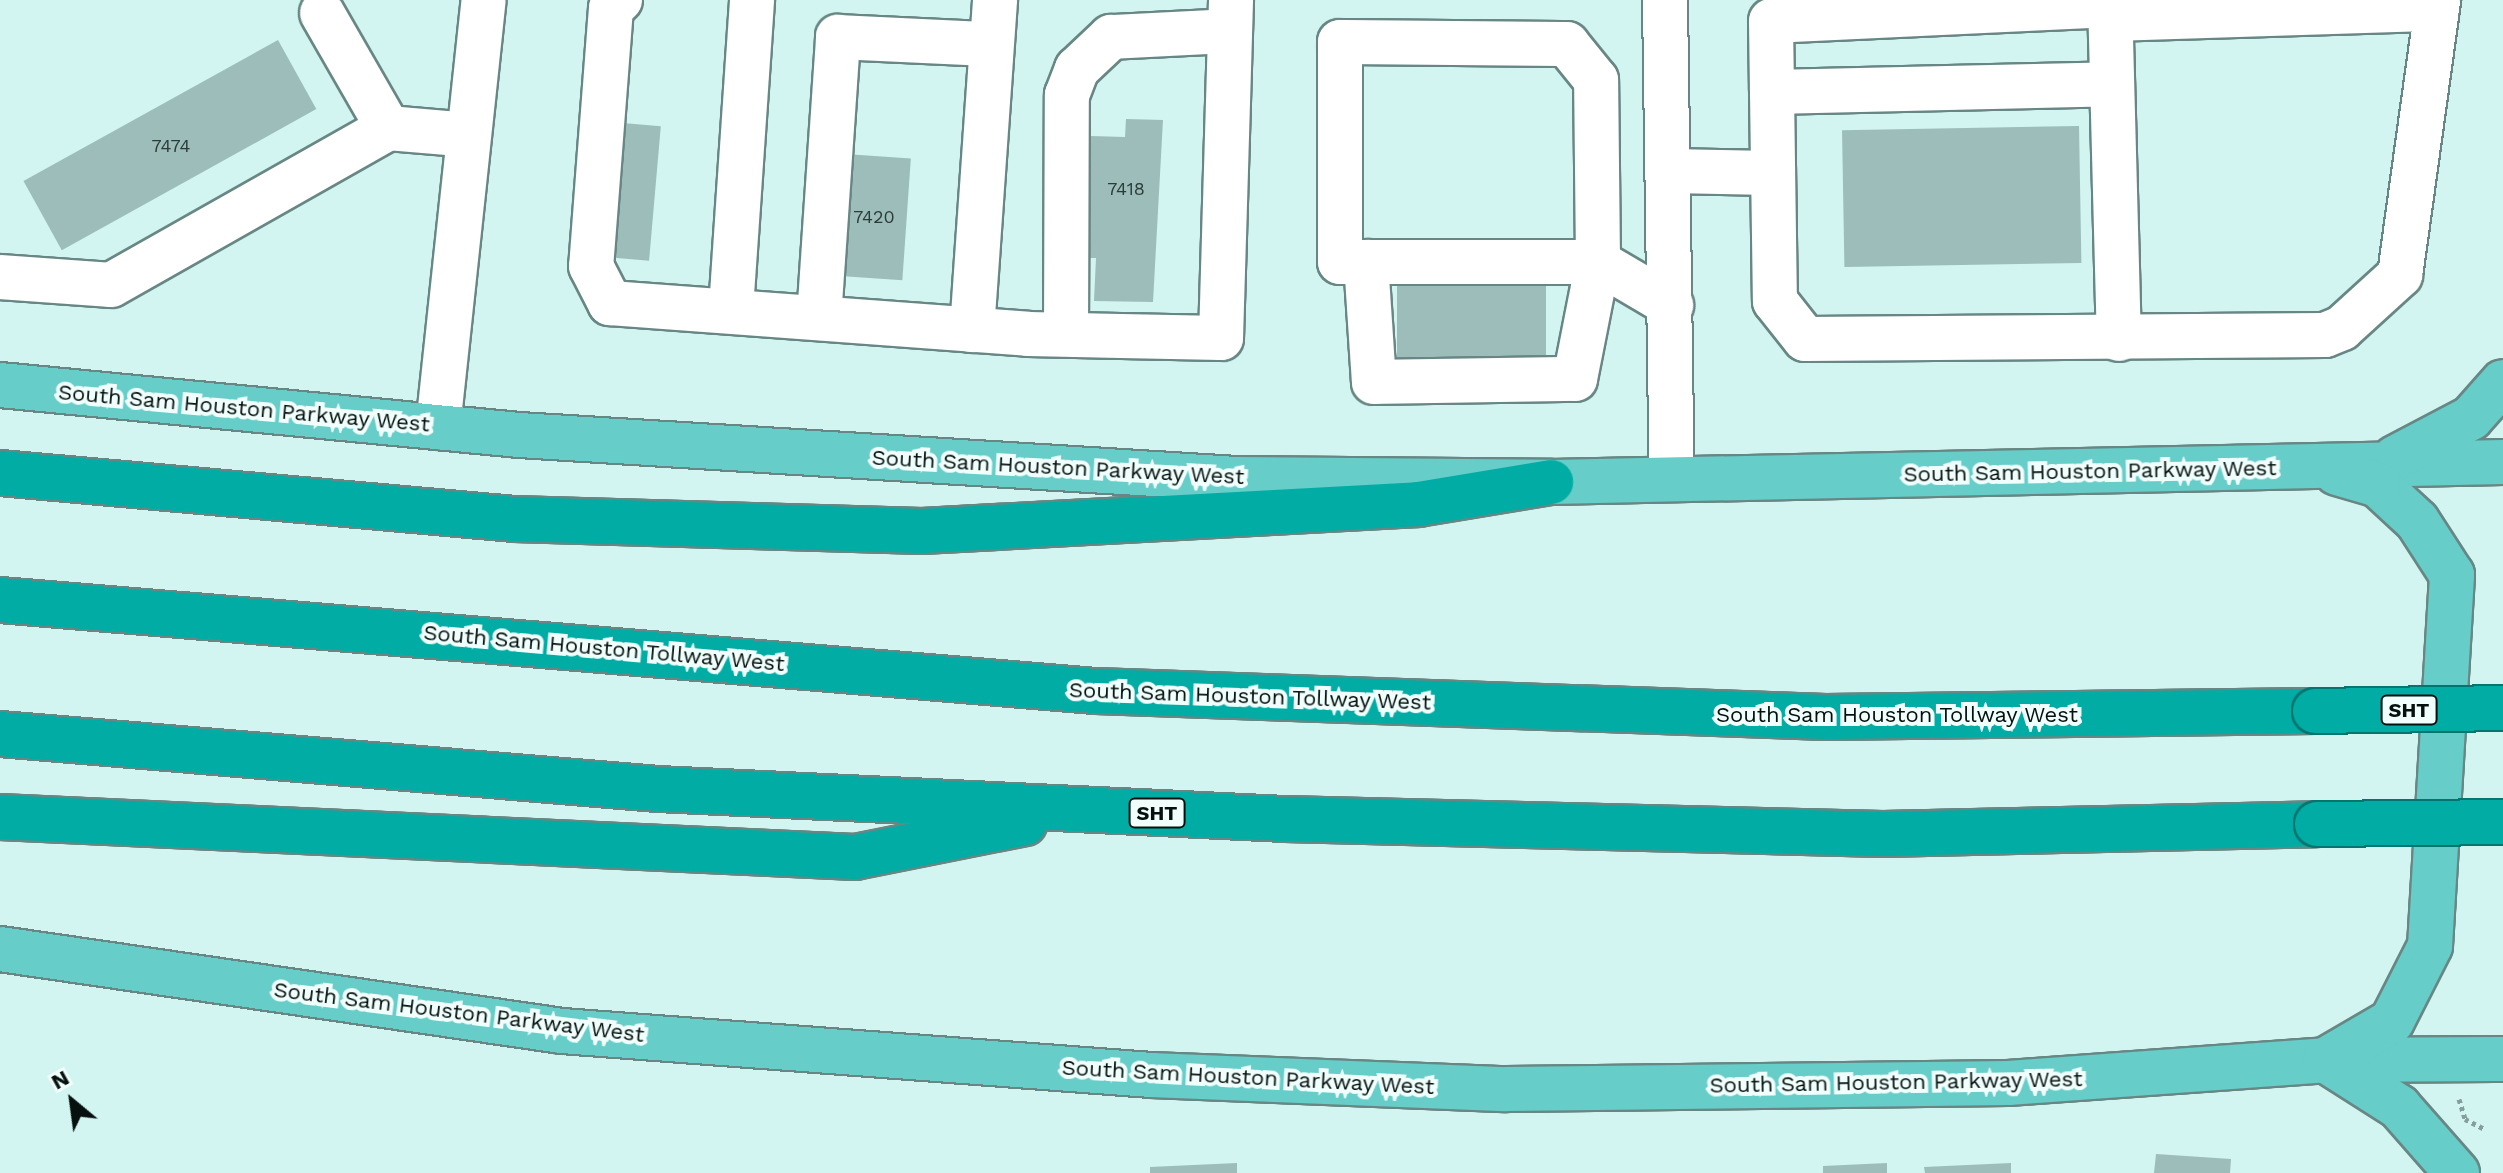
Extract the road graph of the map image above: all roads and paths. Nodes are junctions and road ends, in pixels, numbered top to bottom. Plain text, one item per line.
1 (484, 0) edge
2 (620, 0) edge
3 (752, 0) edge
4 (995, 0) edge
5 (1665, 0) edge
6 (2437, 4) edge
7 (2110, 8) edge
8 (322, 13) dead end
9 (1230, 15) edge
10 (988, 44) junction
11 (2112, 84) junction
12 (1772, 92) junction
13 (388, 128) junction
14 (469, 135) junction
15 (1668, 171) junction
16 (1773, 173) junction
17 (1366, 262) junction
18 (1598, 262) junction
19 (0, 277) edge
20 (1671, 305) junction
21 (731, 309) junction
22 (819, 318) junction
23 (972, 330) junction
24 (1066, 334) junction
25 (2119, 339) junction
26 (2503, 382) edge
27 (0, 385) edge
28 (438, 427) junction
29 (2503, 462) edge
30 (2377, 466) junction
31 (2315, 467) junction
32 (0, 473) edge
33 (1672, 479) junction
34 (1551, 482) junction
35 (0, 600) edge
36 (2503, 708) edge
37 (0, 734) edge
38 (1089, 810) junction
39 (0, 817) edge
40 (2503, 822) edge
41 (0, 949) edge
42 (2503, 1059) edge
43 (2325, 1060) junction
44 (2458, 1097) dead end
45 (2485, 1129) dead end
46 (2457, 1173) edge

1 - 14 lane
2 - 21 lane
3 - 21 lane
4 - 10 lane
5 - 15 lane
6 - 7 lane
6 - 25 lane
7 - 11 lane
7 - 12 lane
8 - 13 lane
9 - 24 lane
9 - 24 lane
10 - 22 lane
10 - 23 lane
11 - 12 lane
11 - 25 lane
12 - 16 lane
13 - 14 lane
13 - 19 lane
14 - 28 lane
15 - 16 lane
15 - 20 lane
16 - 25 lane
17 - 18 lane
17 - 18 lane
17 - 18 lane
18 - 20 lane
20 - 33 lane
21 - 22 lane
22 - 23 lane
23 - 24 lane
26 - 30 main road
27 - 28 main road, South Sam Houston Parkway West
28 - 34 main road, South Sam Houston Parkway West
29 - 30 main road, South Sam Houston Parkway West
30 - 31 main road, South Sam Houston Parkway West
31 - 33 main road, South Sam Houston Parkway West
31 - 43 main road
32 - 34 highway
33 - 34 main road, South Sam Houston Parkway West
35 - 36 highway, South Sam Houston Tollway West / SHT, bridge
37 - 38 highway, SHT
38 - 39 highway
38 - 40 highway, SHT, bridge
41 - 43 main road, South Sam Houston Parkway West
42 - 43 main road, South Sam Houston Parkway West
43 - 46 main road
44 - 45 path

